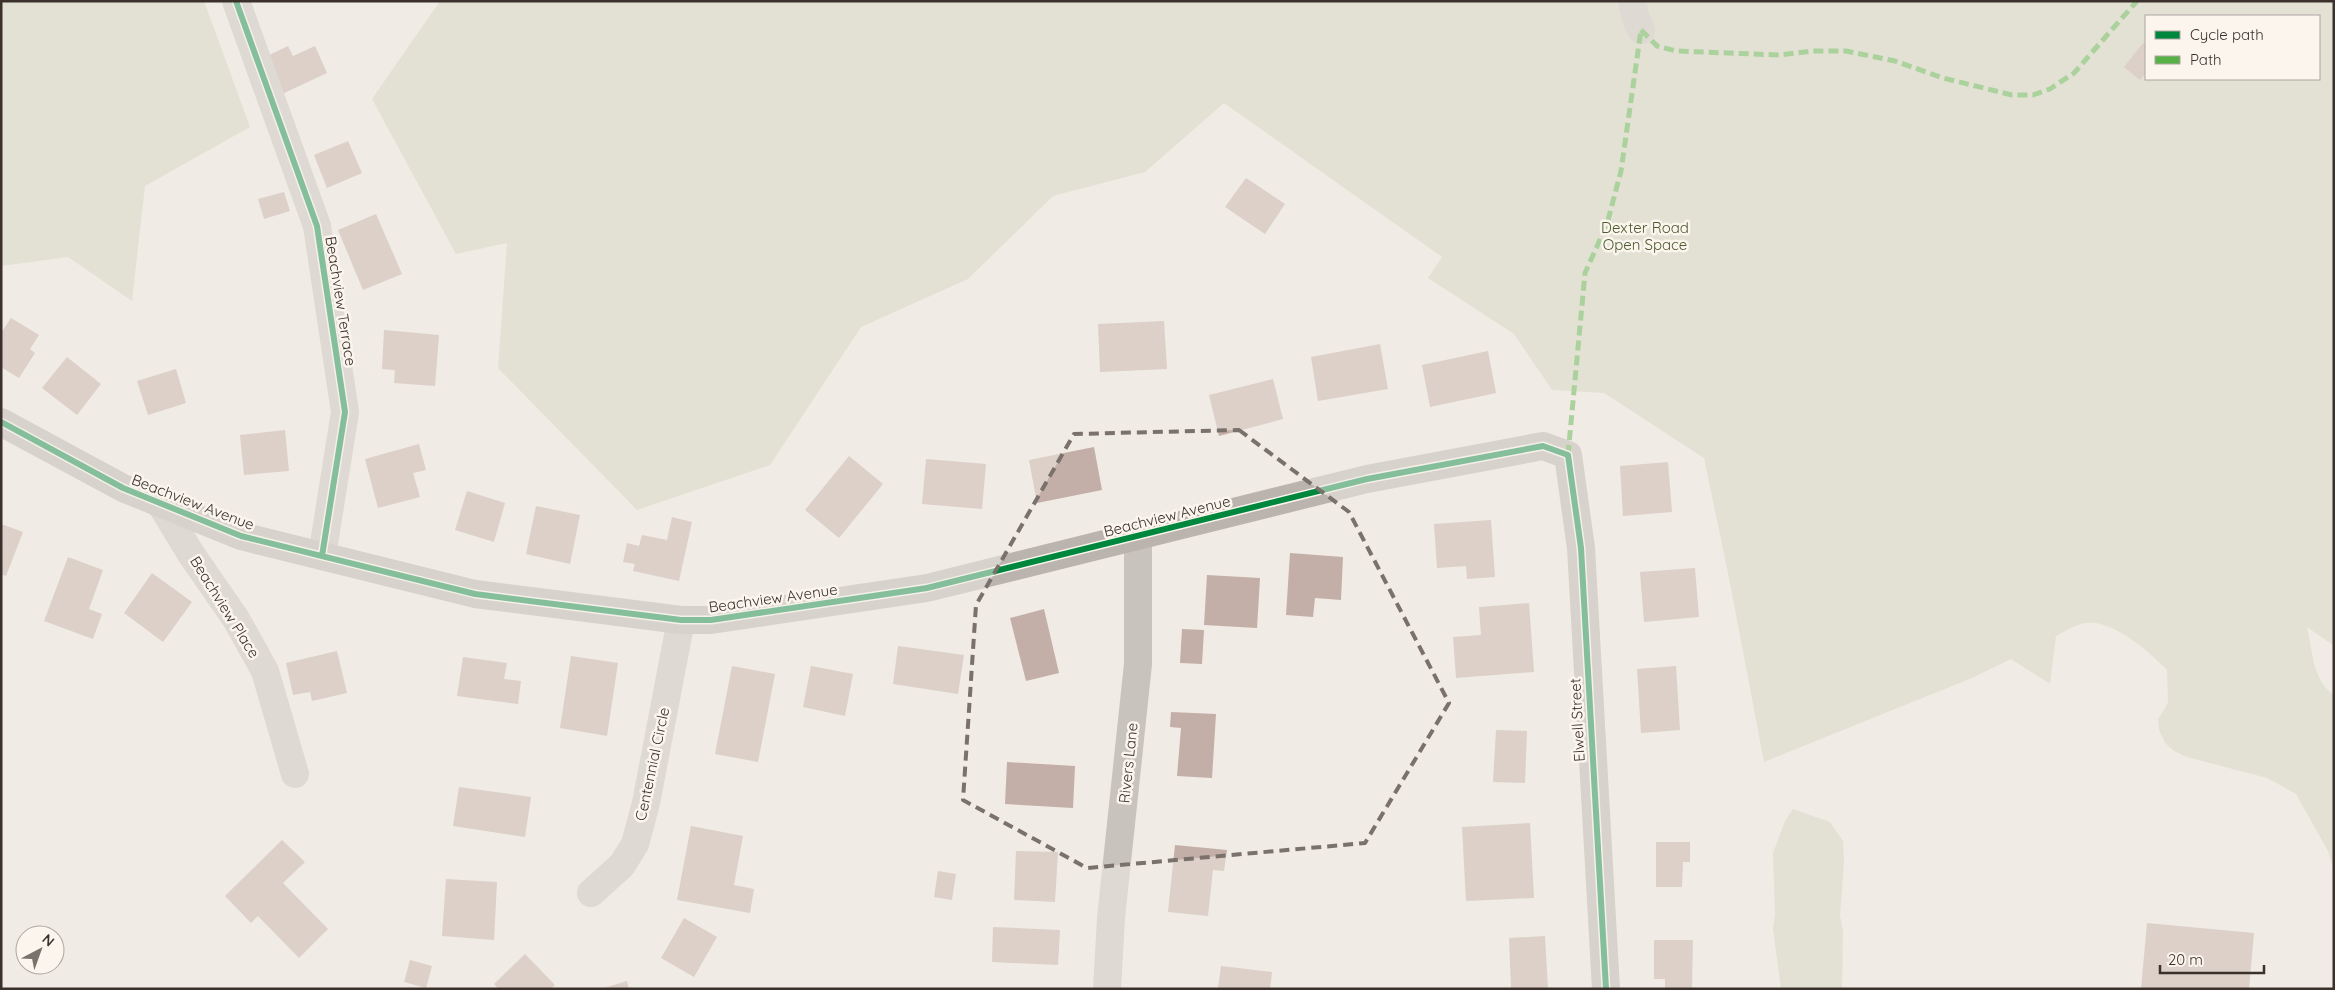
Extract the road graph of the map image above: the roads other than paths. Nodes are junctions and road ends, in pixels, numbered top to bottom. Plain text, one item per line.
1 (236, 1) edge
2 (1632, 1) edge
3 (1641, 30) dead end
4 (1, 422) edge
5 (1564, 453) joint
6 (160, 503) junction
7 (1138, 536) junction
8 (322, 556) junction
9 (681, 620) junction
10 (295, 774) dead end
11 (591, 892) dead end
12 (1107, 989) edge
13 (1606, 989) edge

1 - 8 street, Beachview Terrace
2 - 3 street
4 - 6 street, Beachview Avenue
5 - 7 street, Beachview Avenue
5 - 13 street, Elwell Street
6 - 8 street, Beachview Avenue
6 - 10 street, Beachview Place
7 - 9 street, Beachview Avenue
7 - 12 street, Rivers Lane
8 - 9 street, Beachview Avenue
9 - 11 street, Centennial Circle

